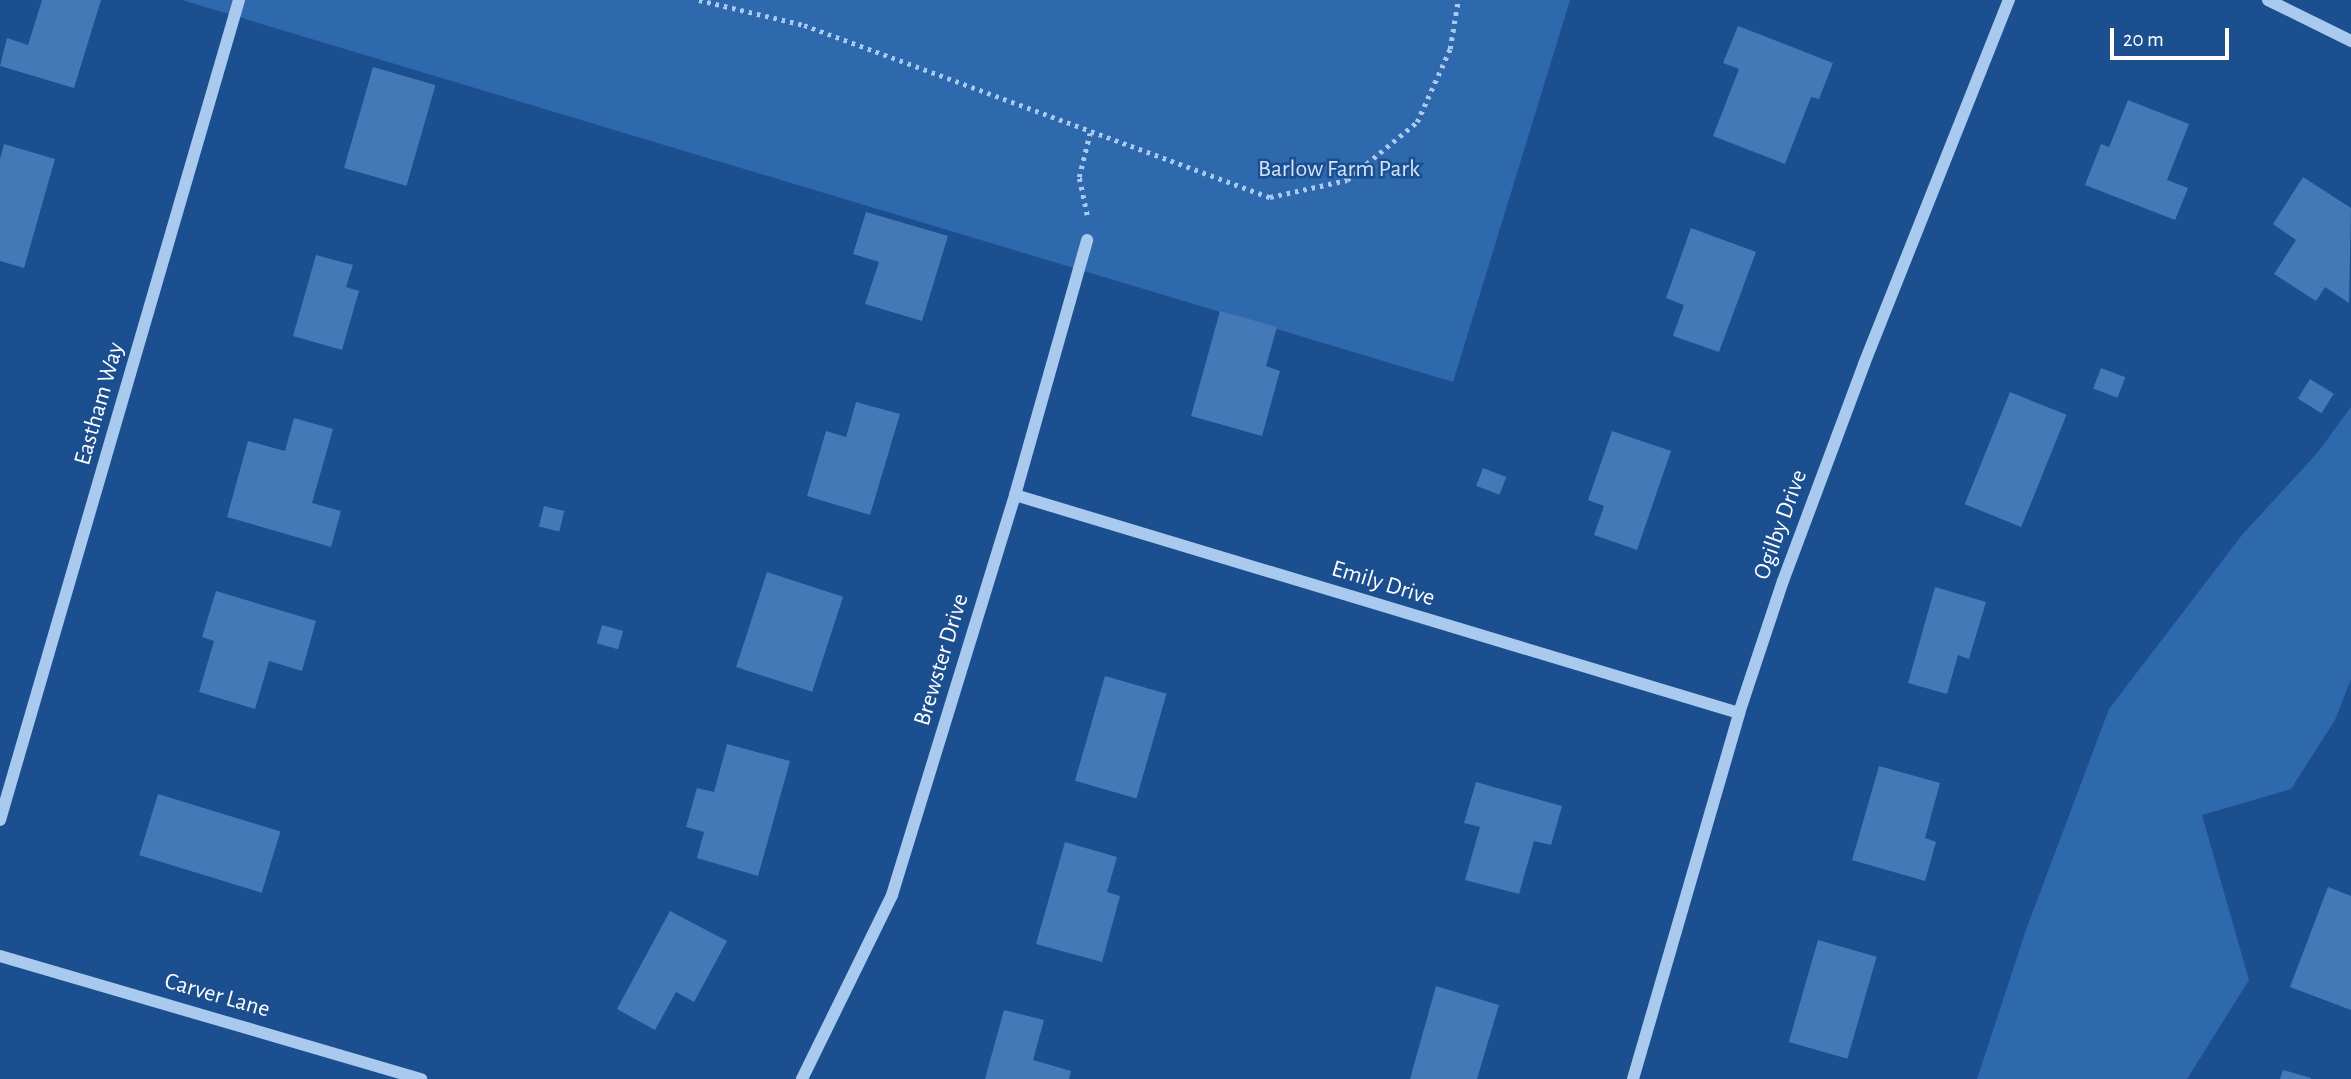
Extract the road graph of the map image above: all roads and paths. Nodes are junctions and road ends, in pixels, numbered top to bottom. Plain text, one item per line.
1 (239, 0) edge
2 (699, 0) edge
3 (1458, 0) edge
4 (2009, 0) edge
5 (2268, 0) edge
6 (2351, 41) edge
7 (1090, 133) junction
8 (1087, 240) joint
9 (1015, 495) junction
10 (1739, 713) junction
11 (0, 820) edge
12 (0, 956) edge
13 (421, 1079) edge
14 (802, 1079) edge
15 (1633, 1079) edge

1 - 11 street, Eastham Way
2 - 7 path
3 - 7 path
4 - 10 street, Ogilby Drive
5 - 6 street
7 - 8 path
8 - 9 street, Brewster Drive
9 - 10 street, Emily Drive
9 - 14 street, Brewster Drive
10 - 15 street, Ogilby Drive
12 - 13 street, Carver Lane

